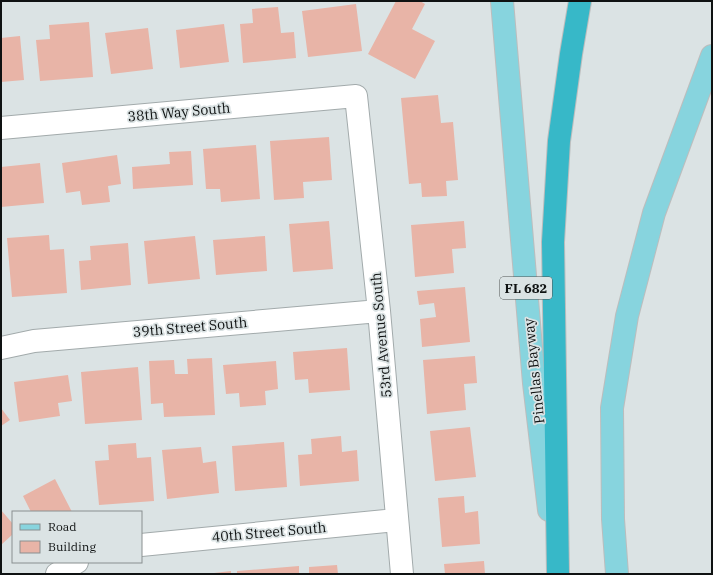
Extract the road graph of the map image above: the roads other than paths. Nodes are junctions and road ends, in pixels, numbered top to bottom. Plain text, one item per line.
1 (502, 1) edge
2 (580, 1) edge
3 (712, 56) edge
4 (356, 96) joint
5 (1, 128) edge
6 (379, 311) junction
7 (1, 348) edge
8 (396, 520) junction
9 (142, 545) edge
10 (75, 563) edge
11 (57, 574) edge
12 (402, 574) edge
13 (558, 574) edge
14 (617, 574) edge

1 - 13 main road, Pinellas Bayway / FL 682
2 - 13 highway
3 - 14 main road
4 - 5 street, 38th Way South
4 - 6 street, 53rd Avenue South
6 - 7 street, 39th Street South
6 - 8 street, 53rd Avenue South
8 - 9 street, 40th Street South
8 - 12 street, 53rd Avenue South
10 - 11 street

